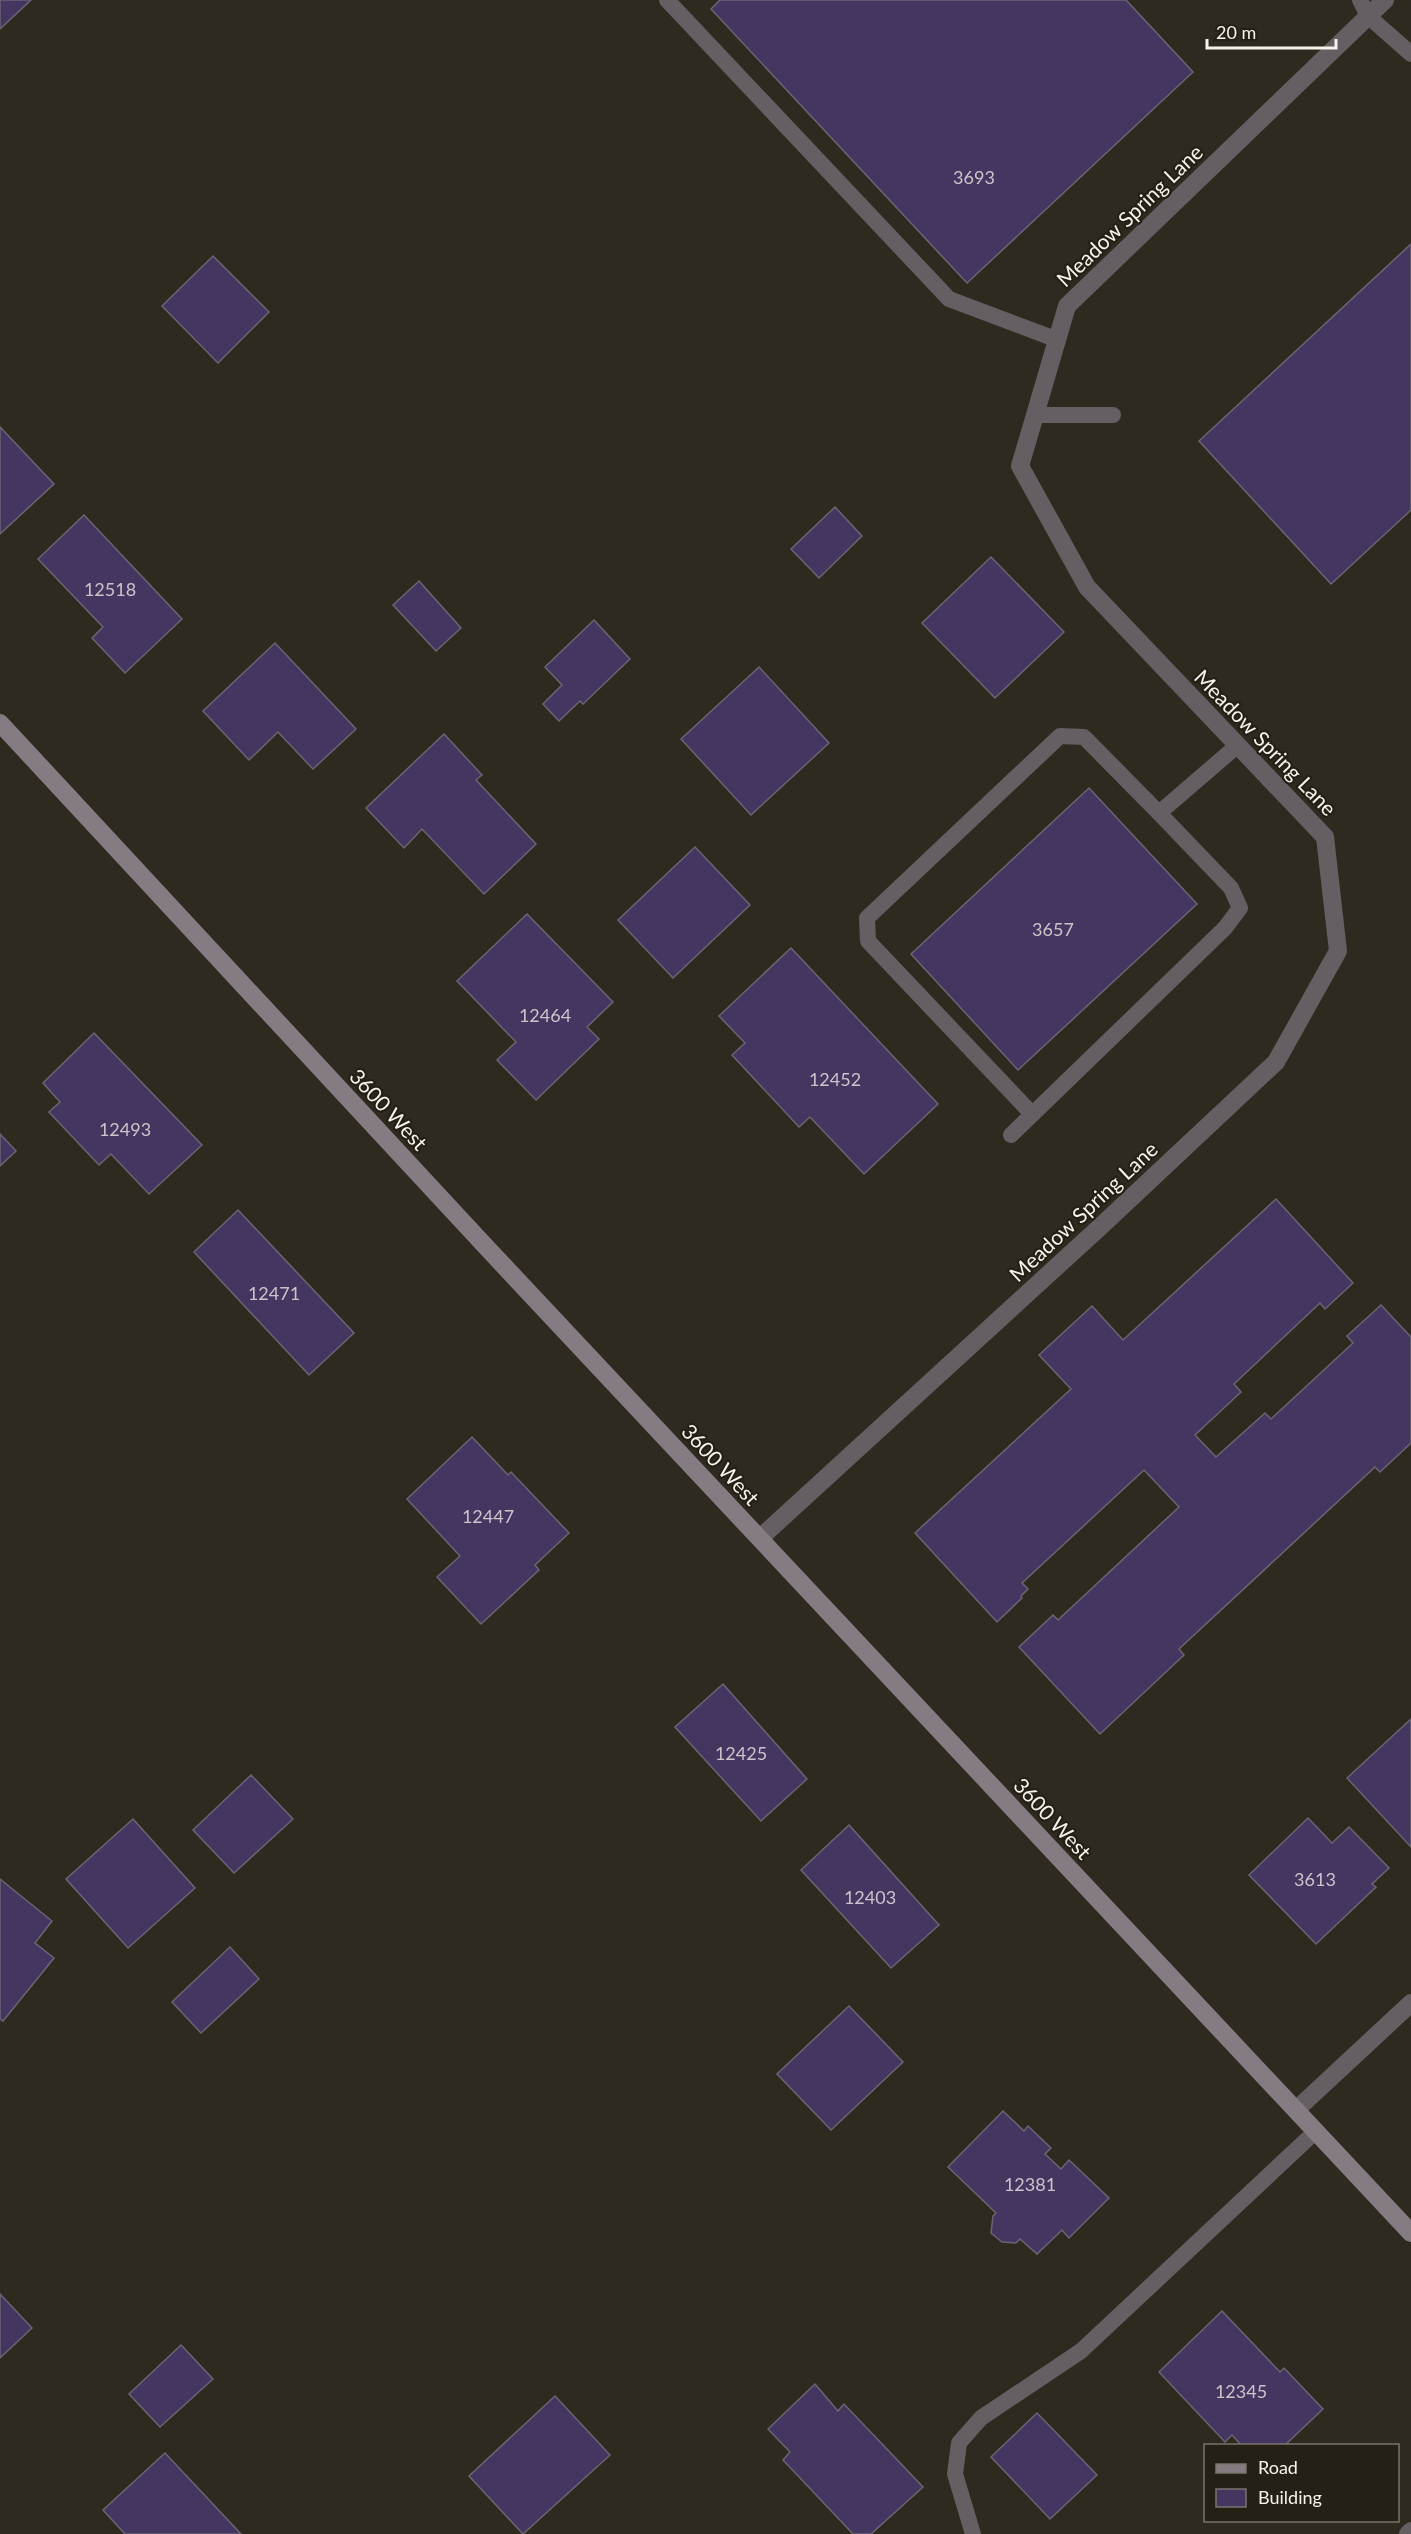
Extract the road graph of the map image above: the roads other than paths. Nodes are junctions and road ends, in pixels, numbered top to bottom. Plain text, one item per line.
1 (667, 0) edge
2 (1385, 0) edge
3 (1364, 8) edge
4 (1411, 54) edge
5 (1058, 340) junction
6 (1036, 415) junction
7 (1113, 415) dead end
8 (0, 723) edge
9 (1238, 745) junction
10 (1159, 813) junction
11 (1032, 1114) junction
12 (1011, 1135) dead end
13 (760, 1538) junction
14 (1411, 2002) edge
15 (1296, 2110) junction
16 (1316, 2131) junction
17 (1411, 2233) edge
18 (972, 2534) edge

1 - 5 lane
2 - 3 street, Meadow Spring Lane
3 - 4 lane
3 - 5 street, Meadow Spring Lane
5 - 6 street, Meadow Spring Lane
6 - 7 lane
6 - 9 street, Meadow Spring Lane
8 - 13 main road, 3600 West
9 - 10 lane
9 - 13 street, Meadow Spring Lane
10 - 11 lane
10 - 11 lane
11 - 12 lane
13 - 15 main road, 3600 West
14 - 15 street
15 - 16 main road, 3600 West
16 - 17 main road, 3600 West
16 - 18 lane

